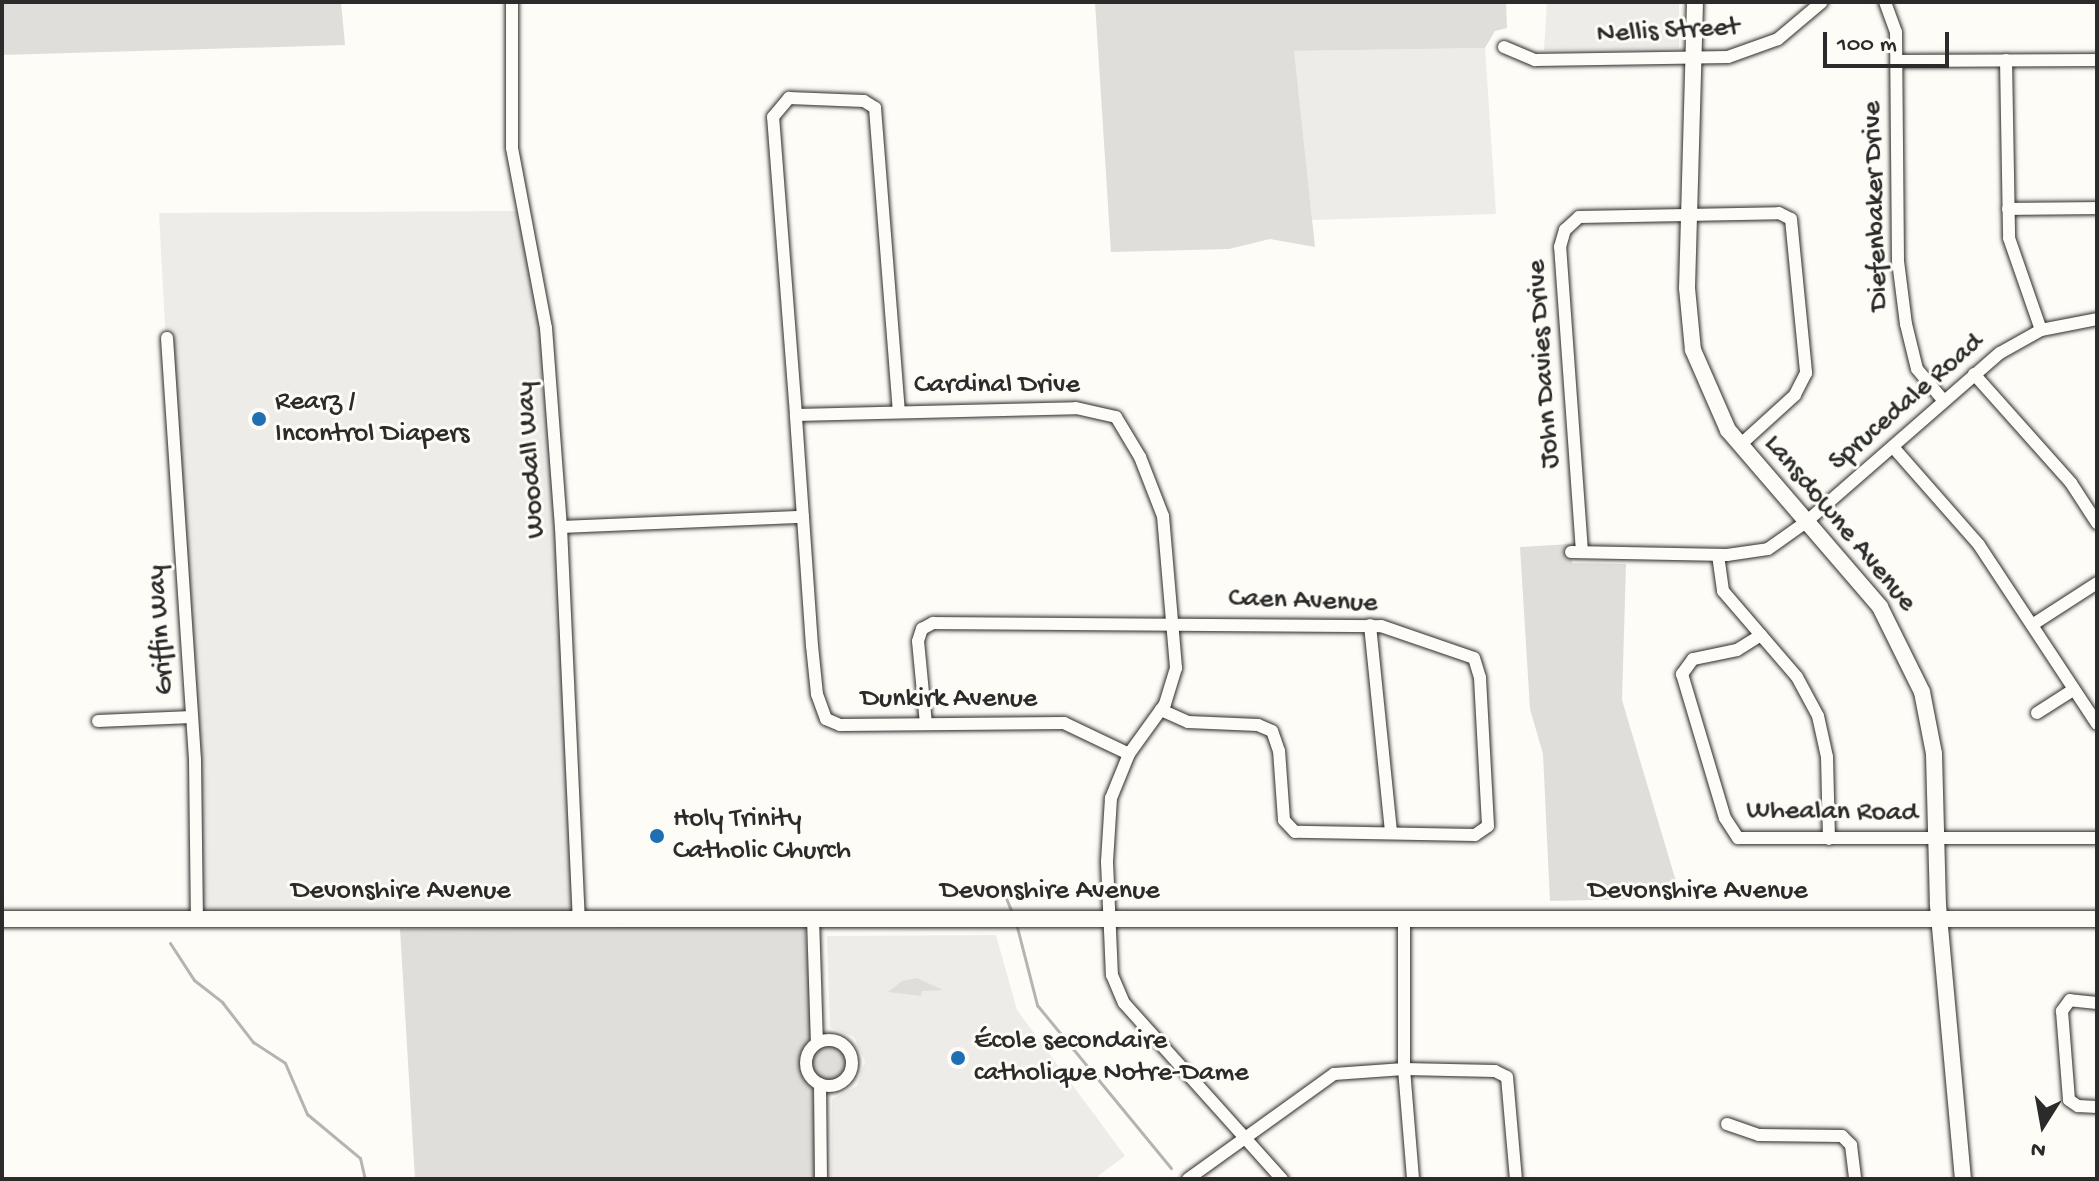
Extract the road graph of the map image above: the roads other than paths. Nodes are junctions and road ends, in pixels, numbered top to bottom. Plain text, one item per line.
1 (512, 2) edge
2 (1695, 2) edge
3 (1822, 2) edge
4 (1885, 2) edge
5 (1504, 47) dead end
6 (1695, 59) junction
7 (2006, 60) junction
8 (2097, 60) edge
9 (1897, 61) junction
10 (2097, 208) edge
11 (2008, 209) junction
12 (1690, 212) junction
13 (2097, 319) edge
14 (2041, 330) junction
15 (167, 338) dead end
16 (1974, 374) junction
17 (1943, 400) junction
18 (899, 411) junction
19 (796, 415) junction
20 (1740, 445) junction
21 (1893, 447) junction
22 (803, 517) junction
23 (1806, 522) junction
24 (2097, 523) edge
25 (561, 527) junction
26 (1577, 552) joint
27 (1718, 555) junction
28 (2097, 583) edge
29 (1175, 623) junction
30 (1370, 625) junction
31 (2032, 625) junction
32 (1761, 635) junction
33 (2073, 690) junction
34 (1161, 710) junction
35 (2037, 713) dead end
36 (192, 717) junction
37 (98, 721) dead end
38 (926, 724) junction
39 (2097, 724) edge
40 (1129, 754) junction
41 (1391, 833) junction
42 (2097, 838) edge
43 (1829, 839) junction
44 (1936, 839) junction
45 (1108, 917) junction
46 (579, 918) junction
47 (813, 918) junction
48 (2, 919) edge
49 (197, 919) junction
50 (1404, 919) junction
51 (2097, 919) edge
52 (1939, 921) junction
53 (2097, 1003) edge
54 (817, 1042) junction
55 (1404, 1069) junction
56 (820, 1084) junction
57 (2097, 1107) edge
58 (1727, 1124) dead end
59 (1245, 1137) junction
60 (821, 1179) edge
61 (1188, 1179) edge
62 (1282, 1179) edge
63 (1413, 1179) edge
64 (1516, 1179) edge
65 (1855, 1179) edge
66 (1963, 1179) edge

1 - 25 street, Woodall Way
2 - 6 main road, Lansdowne Avenue
3 - 6 street, Nellis Street
4 - 9 street, Diefenbaker Drive
5 - 6 street, Nellis Street
6 - 12 main road, Lansdowne Avenue
7 - 8 street
7 - 9 street
7 - 11 street
9 - 17 street, Diefenbaker Drive
10 - 11 street
11 - 14 street
12 - 20 main road, Lansdowne Avenue
12 - 20 street, John Davies Drive
12 - 26 street, John Davies Drive
13 - 14 street, Sprucedale Road
14 - 16 street, Sprucedale Road
15 - 36 street, Griffin Way
16 - 17 street, Sprucedale Road
16 - 24 street
17 - 21 street, Sprucedale Road
18 - 19 street, Cardinal Drive
18 - 19 street
18 - 29 street, Cardinal Drive
19 - 22 street
20 - 23 main road, Lansdowne Avenue
21 - 23 street, Sprucedale Road
21 - 31 street
22 - 25 street
22 - 38 street, Dunkirk Avenue
23 - 27 street, Sprucedale Road
23 - 44 main road, Lansdowne Avenue
25 - 46 street, Woodall Way
26 - 27 street, Sprucedale Road
27 - 32 street
28 - 31 street
29 - 30 street, Caen Avenue
29 - 34 street, Cardinal Drive
29 - 38 street, Caen Avenue
30 - 41 street
30 - 41 street, Caen Avenue
31 - 33 street
32 - 43 street
32 - 43 street, Whealan Road
33 - 35 street
33 - 39 street
34 - 40 street, Cardinal Drive
34 - 41 street, Caen Avenue
36 - 37 street
36 - 49 street, Griffin Way
38 - 40 street, Dunkirk Avenue
40 - 45 street, Cardinal Drive
42 - 44 street, Whealan Road
43 - 44 street, Whealan Road
44 - 52 main road, Lansdowne Avenue
45 - 47 main road, Devonshire Avenue
45 - 50 main road, Devonshire Avenue
45 - 59 street, Cardinal Drive
46 - 47 main road, Devonshire Avenue
46 - 49 main road, Devonshire Avenue
47 - 54 street
48 - 49 main road, Devonshire Avenue
50 - 52 main road, Devonshire Avenue
50 - 55 street
51 - 52 main road, Devonshire Avenue
52 - 66 main road, Lansdowne Avenue
53 - 57 street
54 - 56 street
54 - 56 street
55 - 59 street
55 - 63 street
55 - 64 street
56 - 60 street
58 - 65 street
59 - 61 street
59 - 62 street, Cardinal Drive

